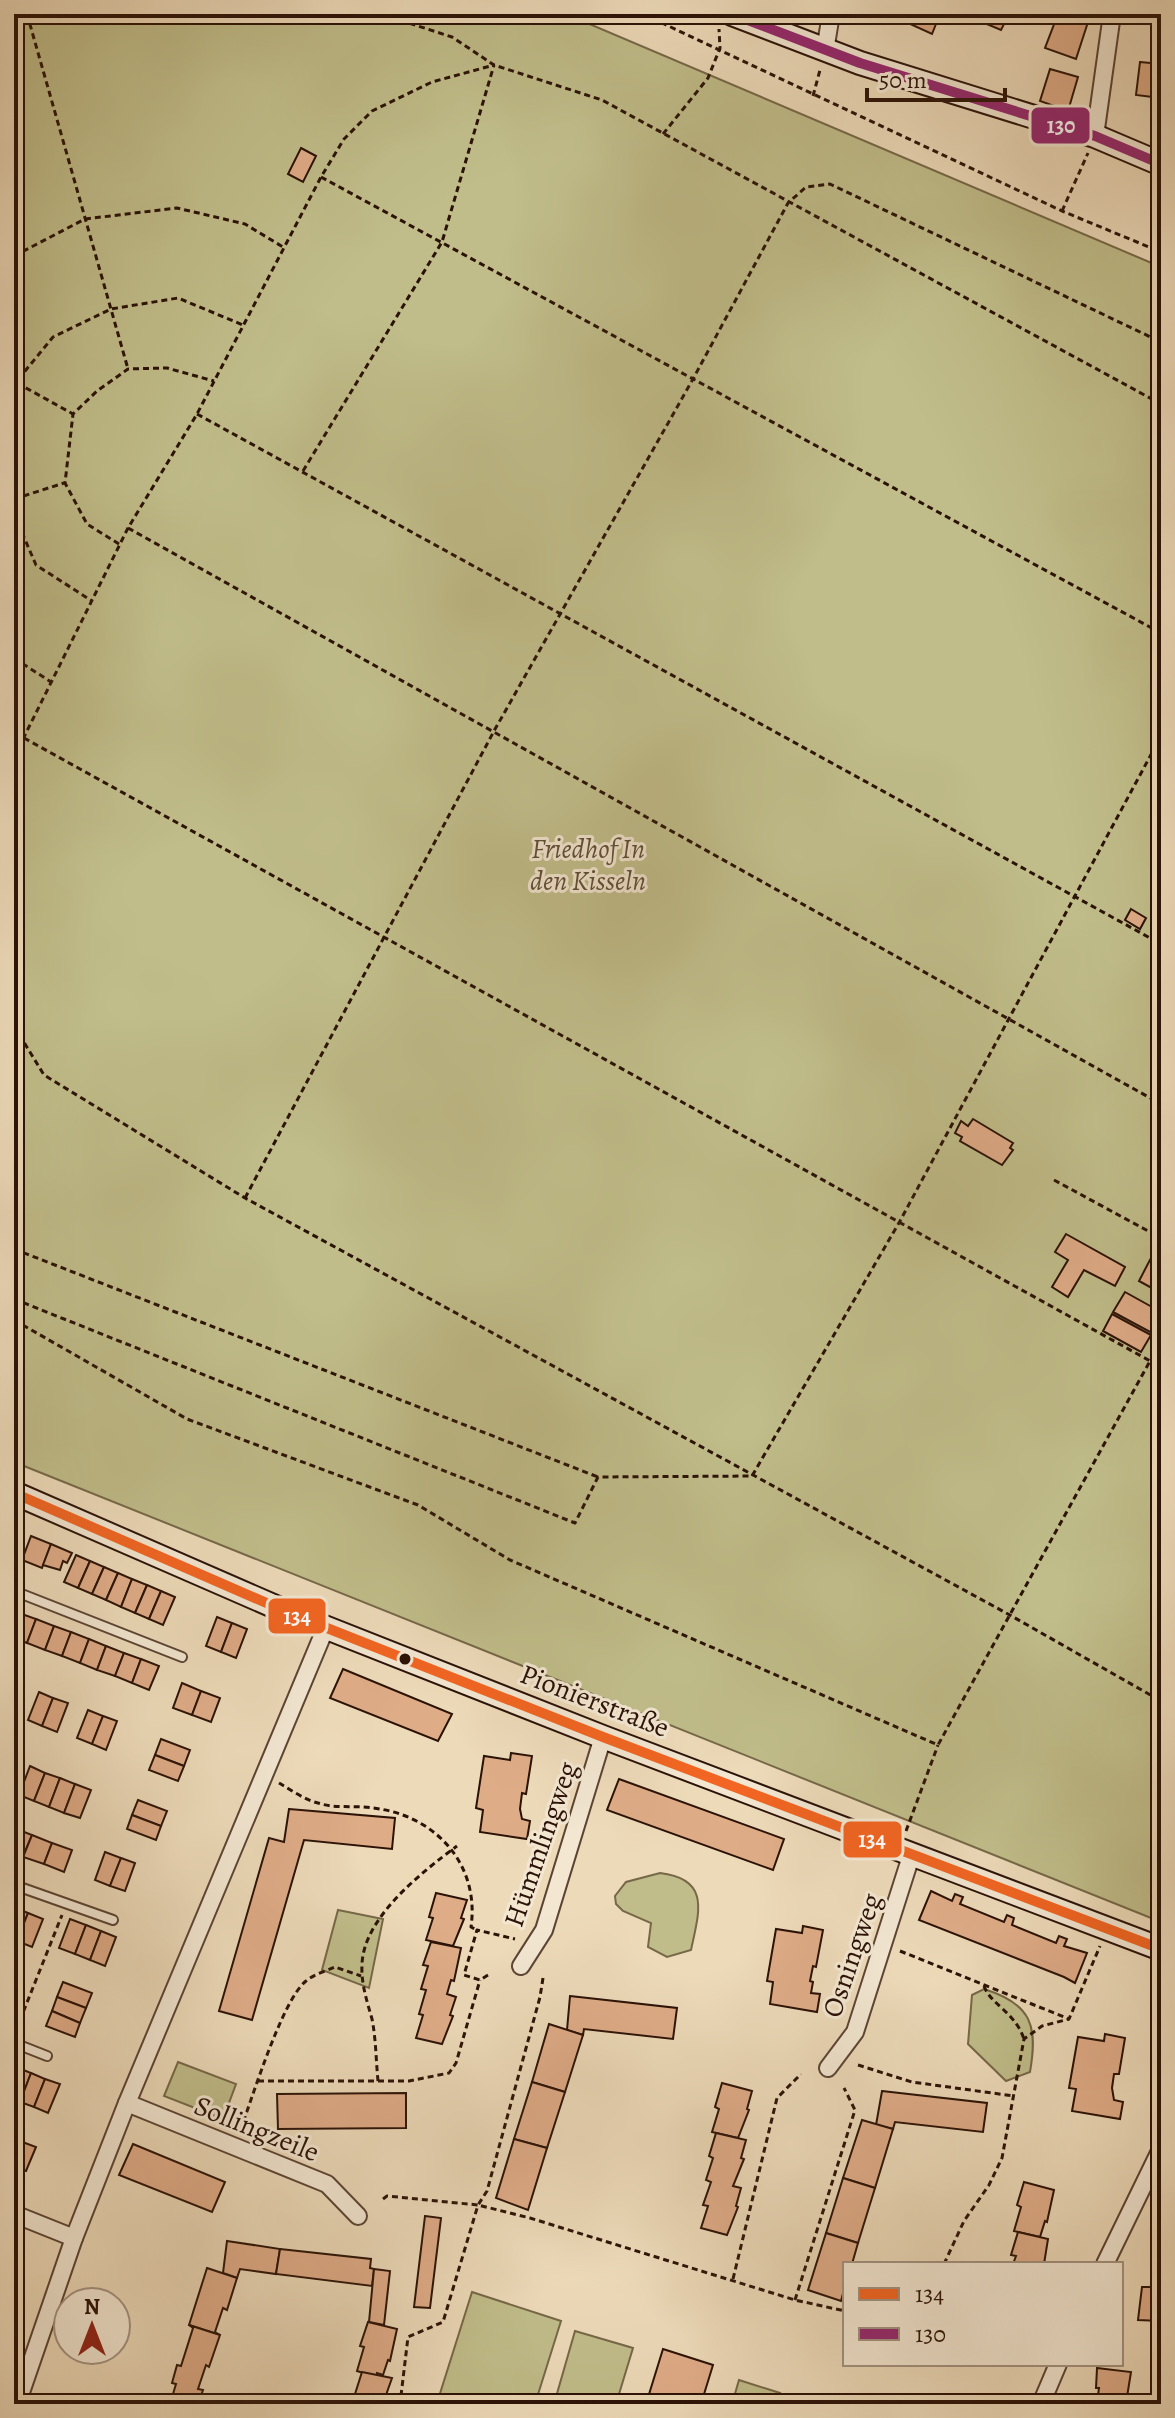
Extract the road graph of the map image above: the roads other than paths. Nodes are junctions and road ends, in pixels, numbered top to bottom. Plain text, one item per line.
1 (831, 14) edge
2 (1112, 14) edge
3 (725, 18) edge
4 (825, 51) junction
5 (1095, 136) junction
6 (1161, 164) edge
7 (14, 1493) edge
8 (14, 1591) edge
9 (326, 1627) junction
10 (182, 1657) dead end
11 (603, 1737) junction
12 (906, 1850) junction
13 (14, 1885) edge
14 (113, 1920) dead end
15 (1161, 1949) edge
16 (521, 1966) dead end
17 (14, 2043) edge
18 (47, 2056) dead end
19 (828, 2068) dead end
20 (127, 2103) junction
21 (1161, 2149) edge
22 (14, 2214) edge
23 (358, 2216) dead end
24 (74, 2238) junction
25 (1106, 2262) edge
26 (1057, 2366) edge
27 (17, 2404) edge
28 (1041, 2404) edge

1 - 4 street
2 - 5 street
3 - 4 street
4 - 5 street
5 - 6 street
7 - 9 street, Pionierstraße
8 - 10 lane
9 - 11 street, Pionierstraße
9 - 20 street
11 - 12 street, Pionierstraße
11 - 16 street, Hümmlingweg
12 - 15 street, Pionierstraße
12 - 19 street, Osningweg
13 - 14 lane
17 - 18 lane
20 - 23 street, Sollingzeile
20 - 24 street
21 - 25 street
22 - 24 street
24 - 27 street
26 - 28 street

